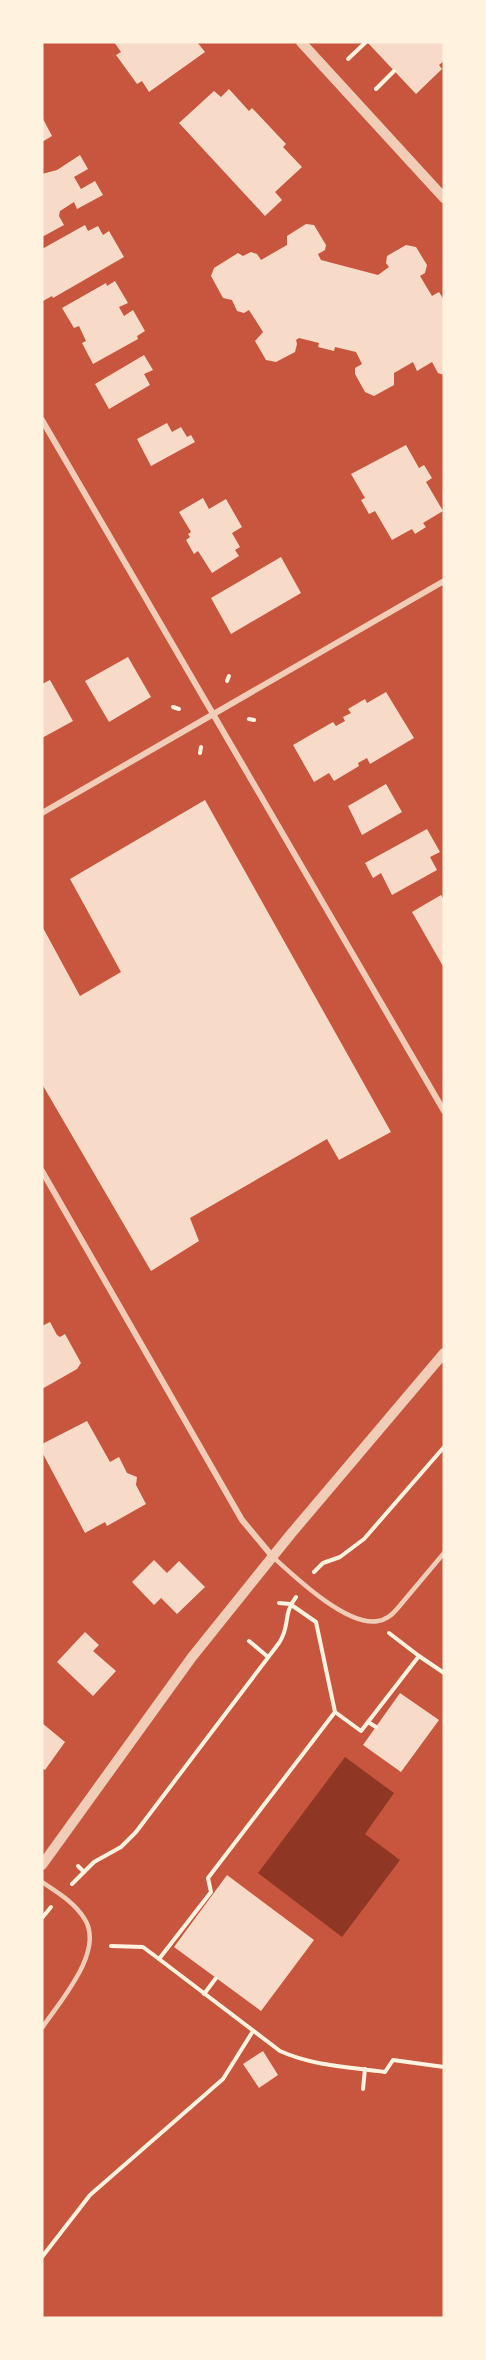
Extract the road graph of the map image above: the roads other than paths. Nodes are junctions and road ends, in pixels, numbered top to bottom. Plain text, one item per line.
1 (301, 42) edge
2 (444, 198) edge
3 (42, 420) edge
4 (444, 581) edge
5 (213, 714) junction
6 (42, 813) edge
7 (444, 1111) edge
8 (42, 1171) edge
9 (444, 1353) edge
10 (444, 1553) edge
11 (272, 1556) junction
12 (42, 1864) edge
13 (42, 1881) edge
14 (42, 2028) edge

1 - 2 street
3 - 5 street
4 - 5 street
5 - 6 street
5 - 7 street
8 - 11 street
9 - 11 street
10 - 11 lane
11 - 12 street
13 - 14 lane

